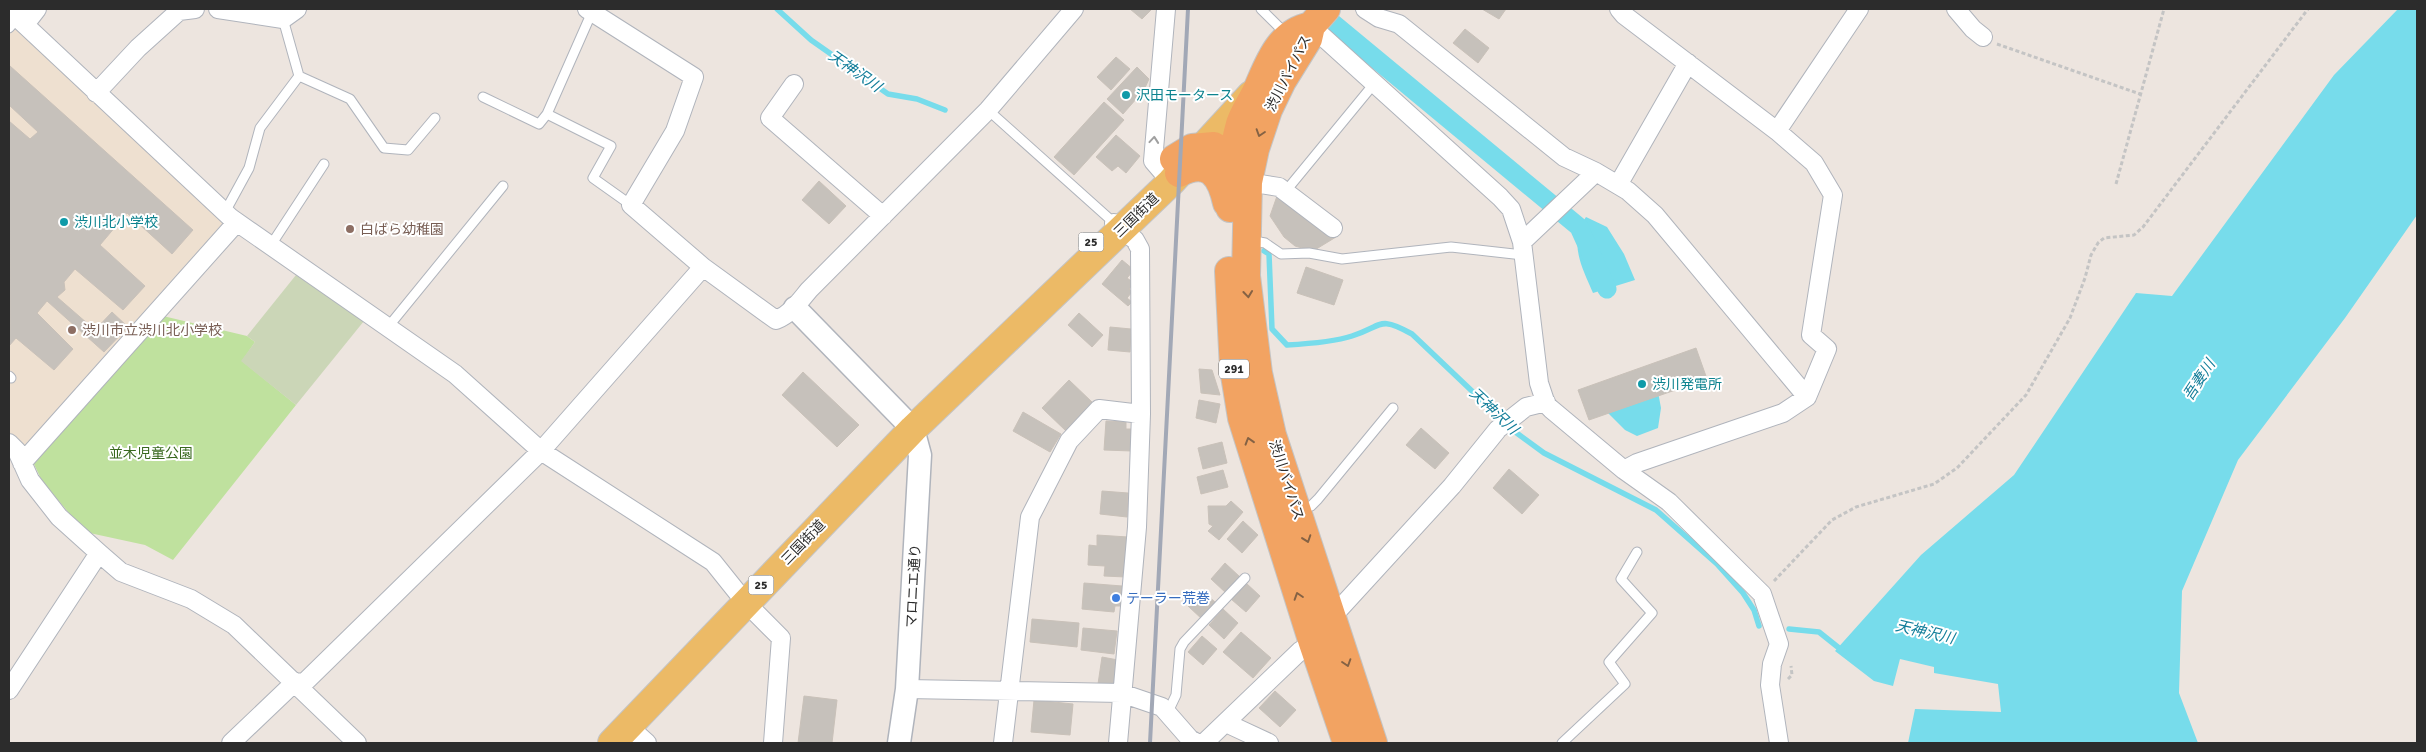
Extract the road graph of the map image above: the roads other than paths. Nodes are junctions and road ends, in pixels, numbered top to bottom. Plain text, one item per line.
1 (37, 9) edge
2 (195, 9) edge
3 (218, 9) edge
4 (1074, 9) edge
5 (1166, 9) edge
6 (1261, 9) edge
7 (1365, 9) edge
8 (1619, 9) edge
9 (1859, 9) edge
10 (1956, 9) edge
11 (590, 10) edge
12 (290, 14) edge
13 (12, 19) edge
14 (1299, 32) edge
15 (1983, 37) road end
16 (1688, 63) junction
17 (300, 76) junction
18 (794, 84) dead end
19 (1373, 85) junction
20 (1257, 89) junction
21 (96, 92) junction
22 (483, 97) dead end
23 (988, 110) junction
24 (547, 114) junction
25 (435, 118) dead end
26 (1777, 131) junction
27 (1204, 146) junction
28 (1232, 159) junction
29 (324, 164) dead end
30 (1171, 172) junction
31 (1596, 172) junction
32 (1248, 182) junction
33 (1618, 185) junction
34 (502, 186) dead end
35 (1285, 192) junction
36 (631, 205) junction
37 (1230, 215) junction
38 (883, 216) junction
39 (231, 217) junction
40 (1116, 225) junction
41 (1333, 228) dead end
42 (1246, 240) junction
43 (270, 245) junction
44 (1523, 248) junction
45 (703, 267) junction
46 (795, 308) junction
47 (388, 327) junction
48 (1807, 396) junction
49 (1546, 402) junction
50 (1393, 408) dead end
51 (1141, 414) junction
52 (912, 429) junction
53 (9, 443) edge
54 (541, 450) junction
55 (22, 463) junction
56 (1624, 470) junction
57 (1297, 511) junction
58 (1637, 552) dead end
59 (99, 553) junction
60 (1245, 578) dead end
61 (744, 602) junction
62 (1333, 616) junction
63 (1313, 643) junction
64 (294, 683) junction
65 (907, 689) junction
66 (9, 690) edge
67 (1009, 690) junction
68 (1121, 693) junction
69 (1167, 714) junction
70 (1226, 723) junction
71 (629, 737) edge
72 (231, 743) edge
73 (357, 743) edge
74 (773, 743) edge
75 (899, 743) edge
76 (1003, 743) edge
77 (1118, 743) edge
78 (1199, 743) edge
79 (1269, 743) edge
80 (1347, 743) edge
81 (1373, 743) edge
82 (1562, 743) edge
83 (1779, 743) edge

1 - 13 street
2 - 21 street
3 - 12 street
4 - 23 street
30 -> 5 street
6 - 14 lane
7 - 31 street
8 - 16 street
9 - 26 street
10 - 15 street
11 - 24 lane
11 - 36 street
12 - 17 lane
13 - 21 street
14 - 19 street
14 - 20 main road, 三国街道 / 25
14 - 20 highway, 渋川バイパス / 291
14 - 30 main road, 三国街道 / 25
14 -> 32 highway, 渋川バイパス / 291
16 - 26 street
16 - 33 street
17 - 25 lane
17 - 39 lane
18 - 38 street
19 - 35 lane
19 - 44 street
20 - 27 main road, 三国街道 / 25
20 - 28 highway, 渋川バイパス / 291
21 - 39 street
22 - 24 lane
23 - 38 street
23 - 40 lane
24 - 36 lane
26 - 48 street
27 - 28 highway
27 - 30 main road, 三国街道 / 25
28 - 32 highway
28 - 37 highway, 渋川バイパス / 291
29 - 43 lane
30 - 37 highway
30 - 40 main road, 三国街道 / 25
31 - 33 street
31 - 44 street
32 - 35 street
32 - 42 highway, 渋川バイパス / 291
33 - 48 street
34 - 47 lane
35 - 41 street
36 - 45 street
63 -> 37 highway, 渋川バイパス / 291
38 - 46 street
39 - 43 street
39 - 55 street
40 - 51 street
40 - 52 main road, 三国街道 / 25
42 - 44 lane
42 -> 57 highway, 渋川バイパス / 291
43 - 47 street
44 - 49 street
45 - 46 street
45 - 54 street
46 - 52 street
47 - 54 street
48 - 56 street
49 - 56 street
49 - 62 street
50 - 57 lane
51 - 67 street
51 - 68 street
52 - 61 main road, 三国街道 / 25
52 - 65 street, マロニエ通り
53 - 55 street
54 - 61 street
54 - 64 street
55 - 59 street
56 - 83 street
57 -> 62 highway, 渋川バイパス / 291
58 - 82 lane
59 - 64 street
59 - 66 street
60 - 69 lane
61 - 71 main road, 三国街道 / 25
61 - 74 street
62 - 63 street
62 -> 81 highway, 渋川バイパス / 291
63 - 70 street
63 - 80 highway, 渋川バイパス / 291
64 - 72 street
64 - 73 street
65 - 67 street
65 - 75 street, マロニエ通り
67 - 68 street
67 - 76 street
68 - 69 street
68 - 77 street
69 - 78 street
70 - 78 street
70 - 79 street

